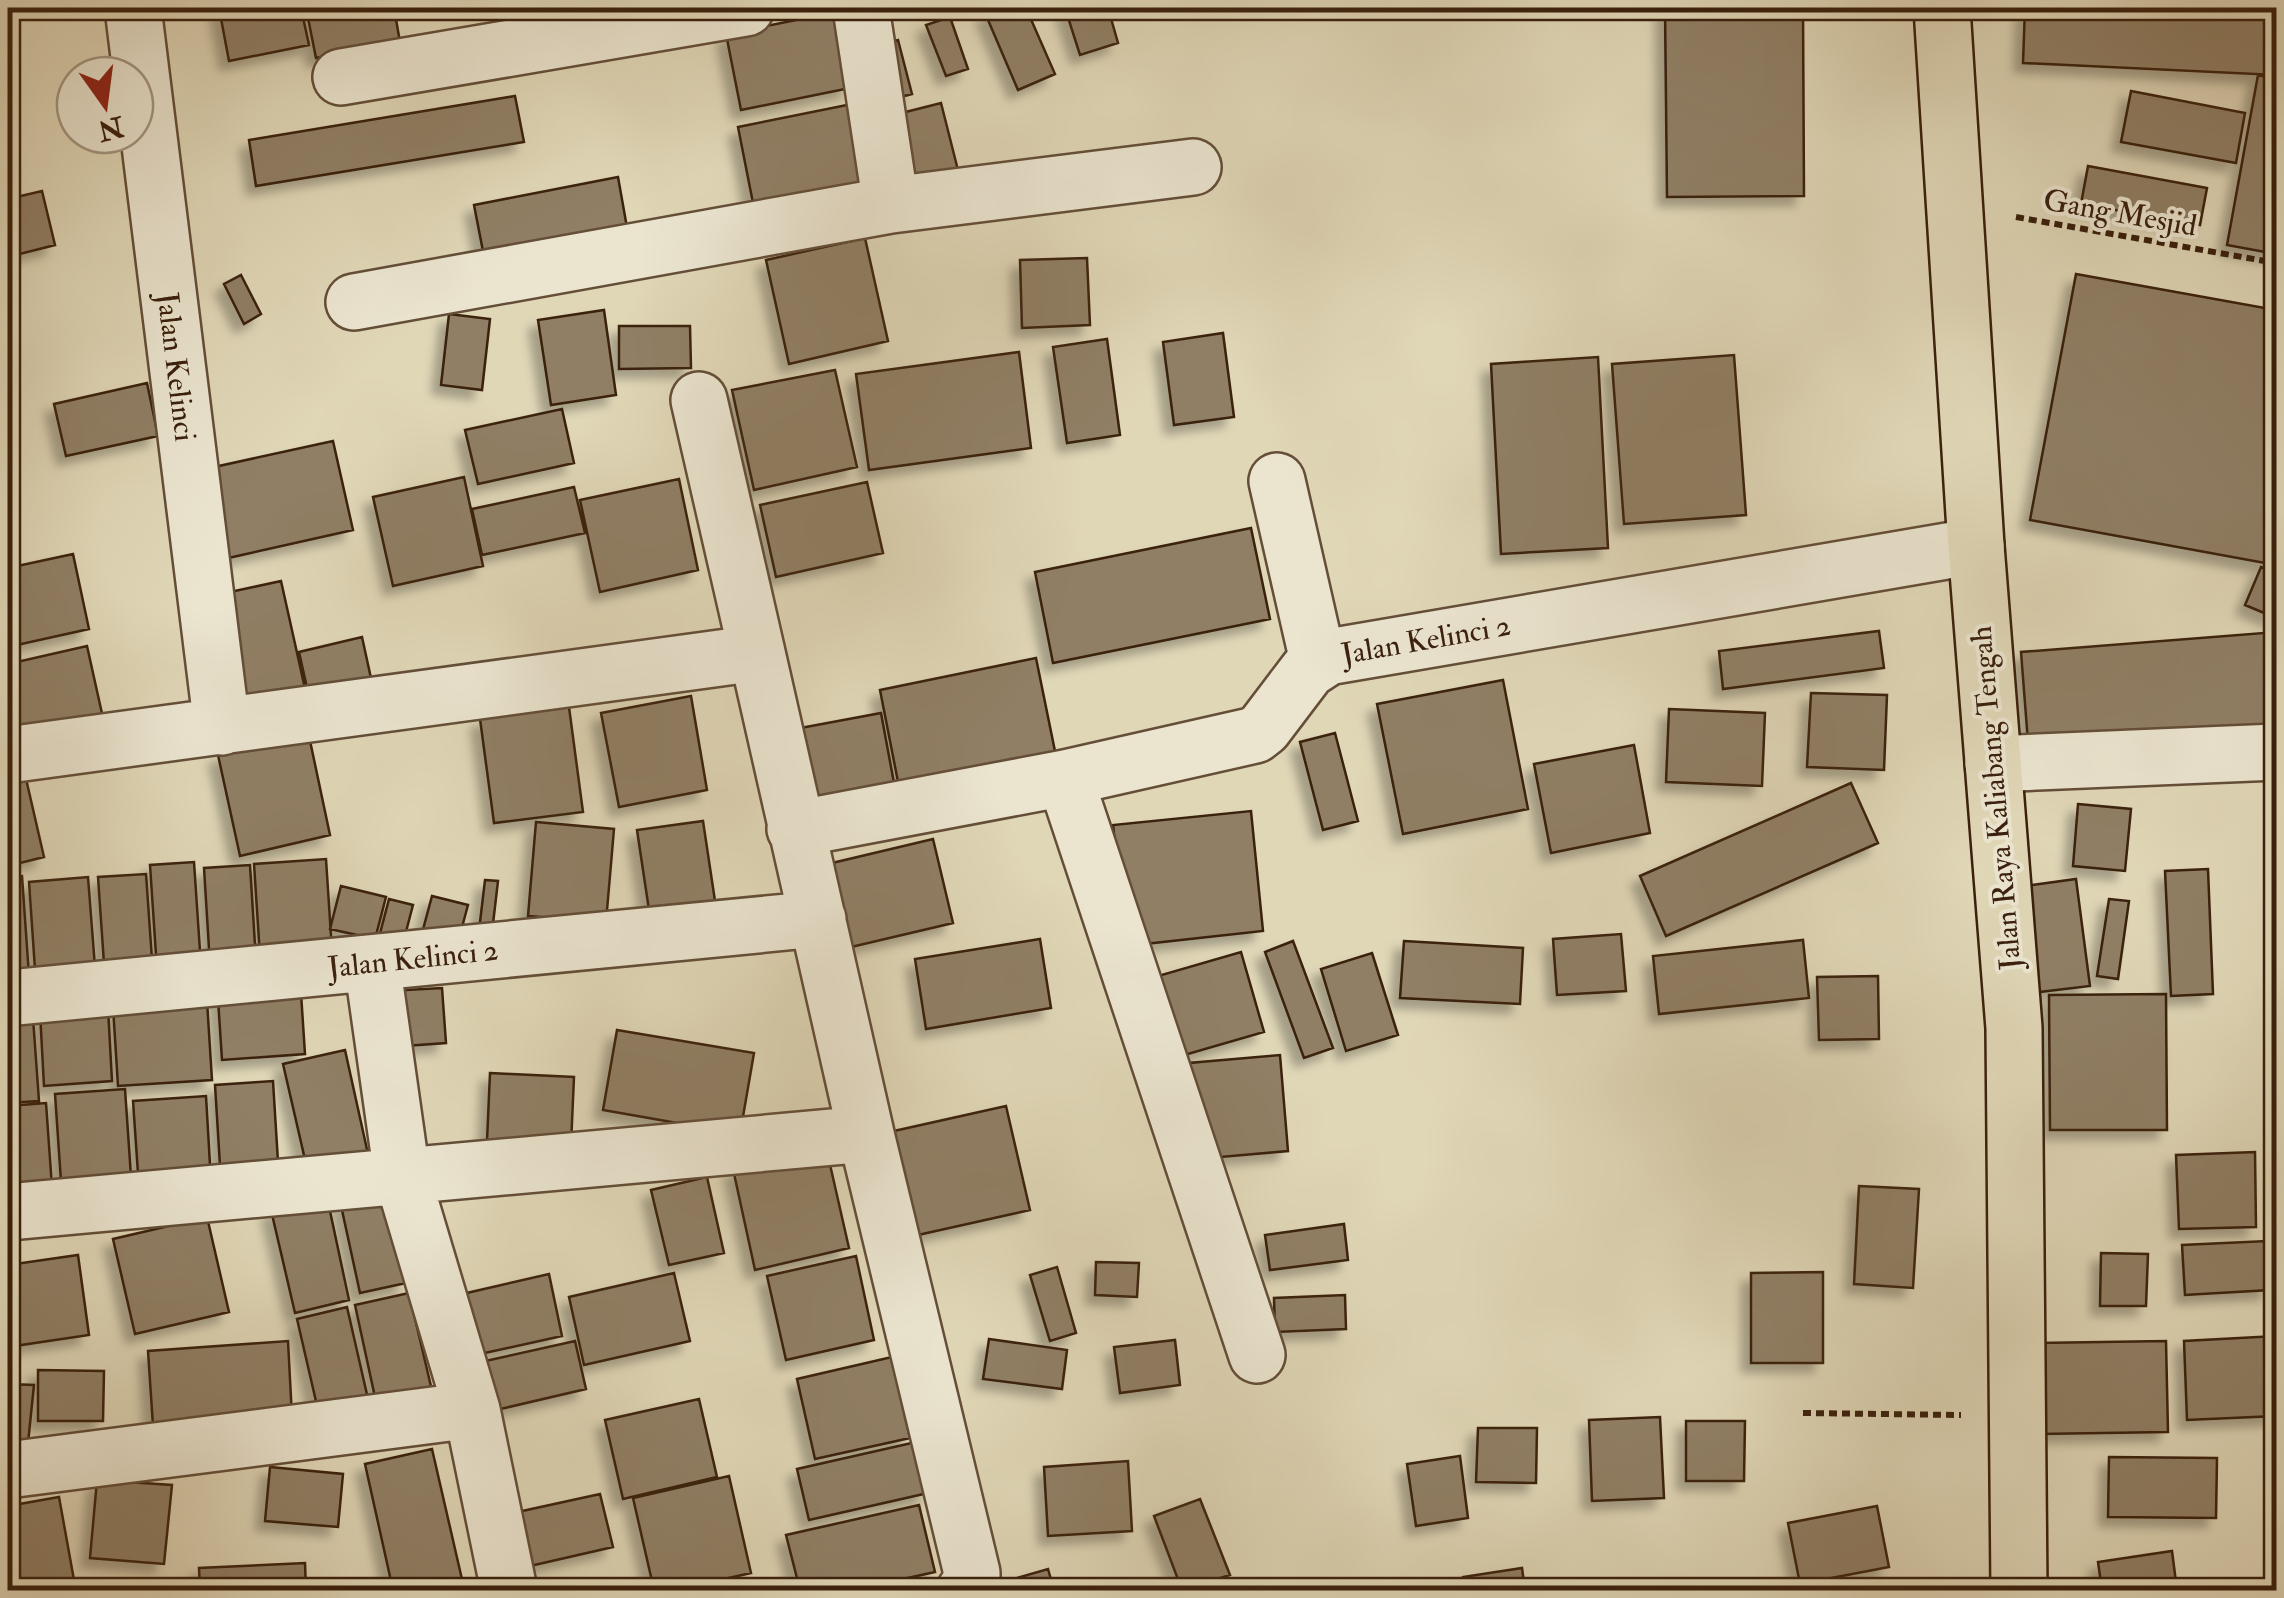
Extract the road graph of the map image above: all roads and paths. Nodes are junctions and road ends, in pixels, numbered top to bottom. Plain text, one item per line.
1 (133, 8) edge
2 (746, 8) edge
3 (862, 8) edge
4 (1942, 8) edge
5 (341, 77) dead end
6 (1193, 167) dead end
7 (891, 205) junction
8 (1955, 207) junction
9 (2276, 263) edge
10 (354, 302) dead end
11 (699, 400) dead end
12 (1277, 481) dead end
13 (1976, 546) junction
14 (756, 653) junction
15 (1318, 662) junction
16 (222, 727) junction
17 (2276, 752) edge
18 (8, 756) edge
19 (1992, 764) junction
20 (1065, 778) junction
21 (795, 829) junction
22 (818, 919) junction
23 (372, 963) junction
24 (8, 998) edge
25 (866, 1134) junction
26 (402, 1175) junction
27 (8, 1212) edge
28 (1257, 1356) dead end
29 (472, 1410) junction
30 (1802, 1413) dead end
31 (2018, 1416) junction
32 (8, 1470) edge
33 (509, 1590) edge
34 (965, 1590) edge
35 (2019, 1590) edge

1 - 16 street, Jalan Kelinci
2 - 5 street
3 - 7 street
4 - 8 main road, Jalan Raya Kaliabang Tengah
6 - 7 street
7 - 10 street
8 - 9 path, Gang Mesjid
8 - 13 main road, Jalan Raya Kaliabang Tengah
11 - 14 street
12 - 15 street
13 - 15 street, Jalan Kelinci 2
13 - 19 main road, Jalan Raya Kaliabang Tengah
14 - 16 street
14 - 21 street
15 - 20 street, Jalan Kelinci 2
16 - 18 street
17 - 19 street
19 - 31 main road, Jalan Raya Kaliabang Tengah
20 - 21 street, Jalan Kelinci 2
20 - 28 street
21 - 22 street
22 - 23 street, Jalan Kelinci 2
22 - 25 street
23 - 24 street, Jalan Kelinci 2
23 - 26 street
25 - 26 street
25 - 34 street
26 - 27 street
26 - 29 street
29 - 32 street
29 - 33 street
30 - 31 path
31 - 35 main road, Jalan Raya Kaliabang Tengah

